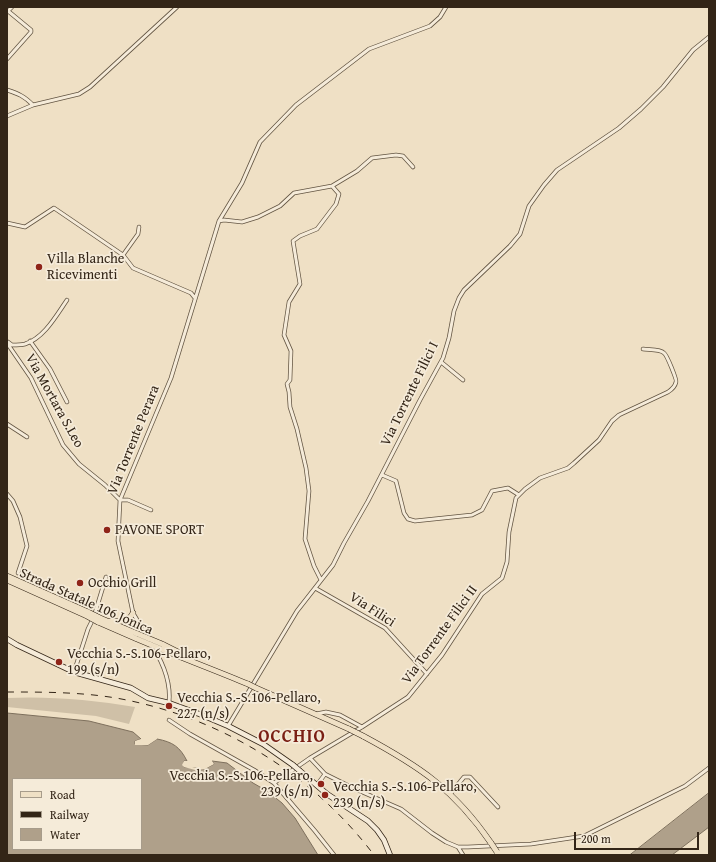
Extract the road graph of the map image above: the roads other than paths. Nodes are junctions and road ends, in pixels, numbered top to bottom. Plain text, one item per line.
1 (12, 7) edge
2 (176, 7) edge
3 (446, 7) edge
4 (8, 12) edge
5 (709, 37) edge
6 (7, 59) edge
7 (7, 90) edge
8 (33, 105) junction
9 (7, 116) edge
10 (413, 168) dead end
11 (332, 186) junction
12 (219, 221) junction
13 (7, 223) edge
14 (139, 226) dead end
15 (123, 255) junction
16 (195, 298) junction
17 (67, 300) dead end
18 (30, 341) junction
19 (7, 342) edge
20 (643, 349) dead end
21 (440, 362) junction
22 (463, 380) dead end
23 (67, 402) dead end
24 (7, 424) edge
25 (27, 437) dead end
26 (382, 475) junction
27 (7, 494) edge
28 (519, 495) junction
29 (120, 500) junction
30 (151, 510) dead end
31 (18, 573) dead end
32 (7, 576) edge
33 (106, 577) dead end
34 (7, 580) edge
35 (321, 580) junction
36 (315, 588) junction
37 (87, 614) junction
38 (95, 614) dead end
39 (132, 615) junction
40 (99, 620) junction
41 (106, 620) junction
42 (92, 621) dead end
43 (137, 637) junction
44 (7, 639) edge
45 (74, 672) junction
46 (427, 674) junction
47 (169, 703) junction
48 (323, 712) junction
49 (316, 715) junction
50 (324, 718) junction
51 (169, 720) dead end
52 (228, 726) junction
53 (362, 727) junction
54 (310, 758) junction
55 (709, 768) edge
56 (325, 774) junction
57 (274, 783) junction
58 (317, 785) junction
59 (451, 793) junction
60 (498, 807) dead end
61 (458, 846) junction
62 (498, 854) edge
63 (334, 855) edge
64 (390, 855) edge
65 (463, 855) edge

1 - 4 street
2 - 8 street
3 - 12 street, Via Torrente Perara
4 - 6 street
5 - 21 street, Via Torrente Filici I
7 - 8 street
8 - 9 street
10 - 11 street
11 - 12 street
11 - 35 street
12 - 16 street, Via Torrente Perara
13 - 15 street
14 - 15 street
15 - 16 street
16 - 29 street, Via Torrente Perara
17 - 18 street
18 - 19 street
18 - 23 street
19 - 29 street, Via Mortara S.Leo
20 - 28 street
21 - 22 street
21 - 26 street, Via Torrente Filici I
24 - 25 street
26 - 28 street
26 - 35 street, Via Torrente Filici I
27 - 31 street
28 - 46 street, Via Torrente Filici II
29 - 30 street
29 - 39 street, Via Torrente Perara
32 - 37 main road, Strada Statale 106 Jonica
33 - 38 street
34 - 37 main road, Strada Statale 106 Jonica
35 - 36 street, Via Torrente Filici I
36 - 46 street, Via Filici
36 - 52 street, Via Torrente Filici I
37 - 40 main road, Strada Statale 106 Jonica, bridge
39 - 41 main road
39 - 47 street, Via Torrente Perara
40 - 41 main road, Strada Statale 106 Jonica
40 - 43 main road, Strada Statale 106 Jonica
41 - 43 main road, Strada Statale 106 Jonica
42 - 45 street
43 - 49 main road, Strada Statale 106 Jonica, bridge
44 - 45 street
45 - 47 street
46 - 53 street, Via Torrente Filici II
47 - 52 street
48 - 49 street
48 - 50 street
48 - 53 street
49 - 50 main road, Strada Statale 106 Jonica
50 - 59 main road, Strada Statale 106 Jonica, bridge
51 - 57 street
52 - 58 street, bridge
53 - 54 street, Via Torrente Filici II
54 - 56 street
54 - 57 street, Via Torrente Filici II
55 - 61 street
56 - 58 street
56 - 61 street
57 - 63 street
58 - 64 street
59 - 60 street
59 - 62 main road, Strada Statale 106 Jonica, bridge
61 - 65 street

